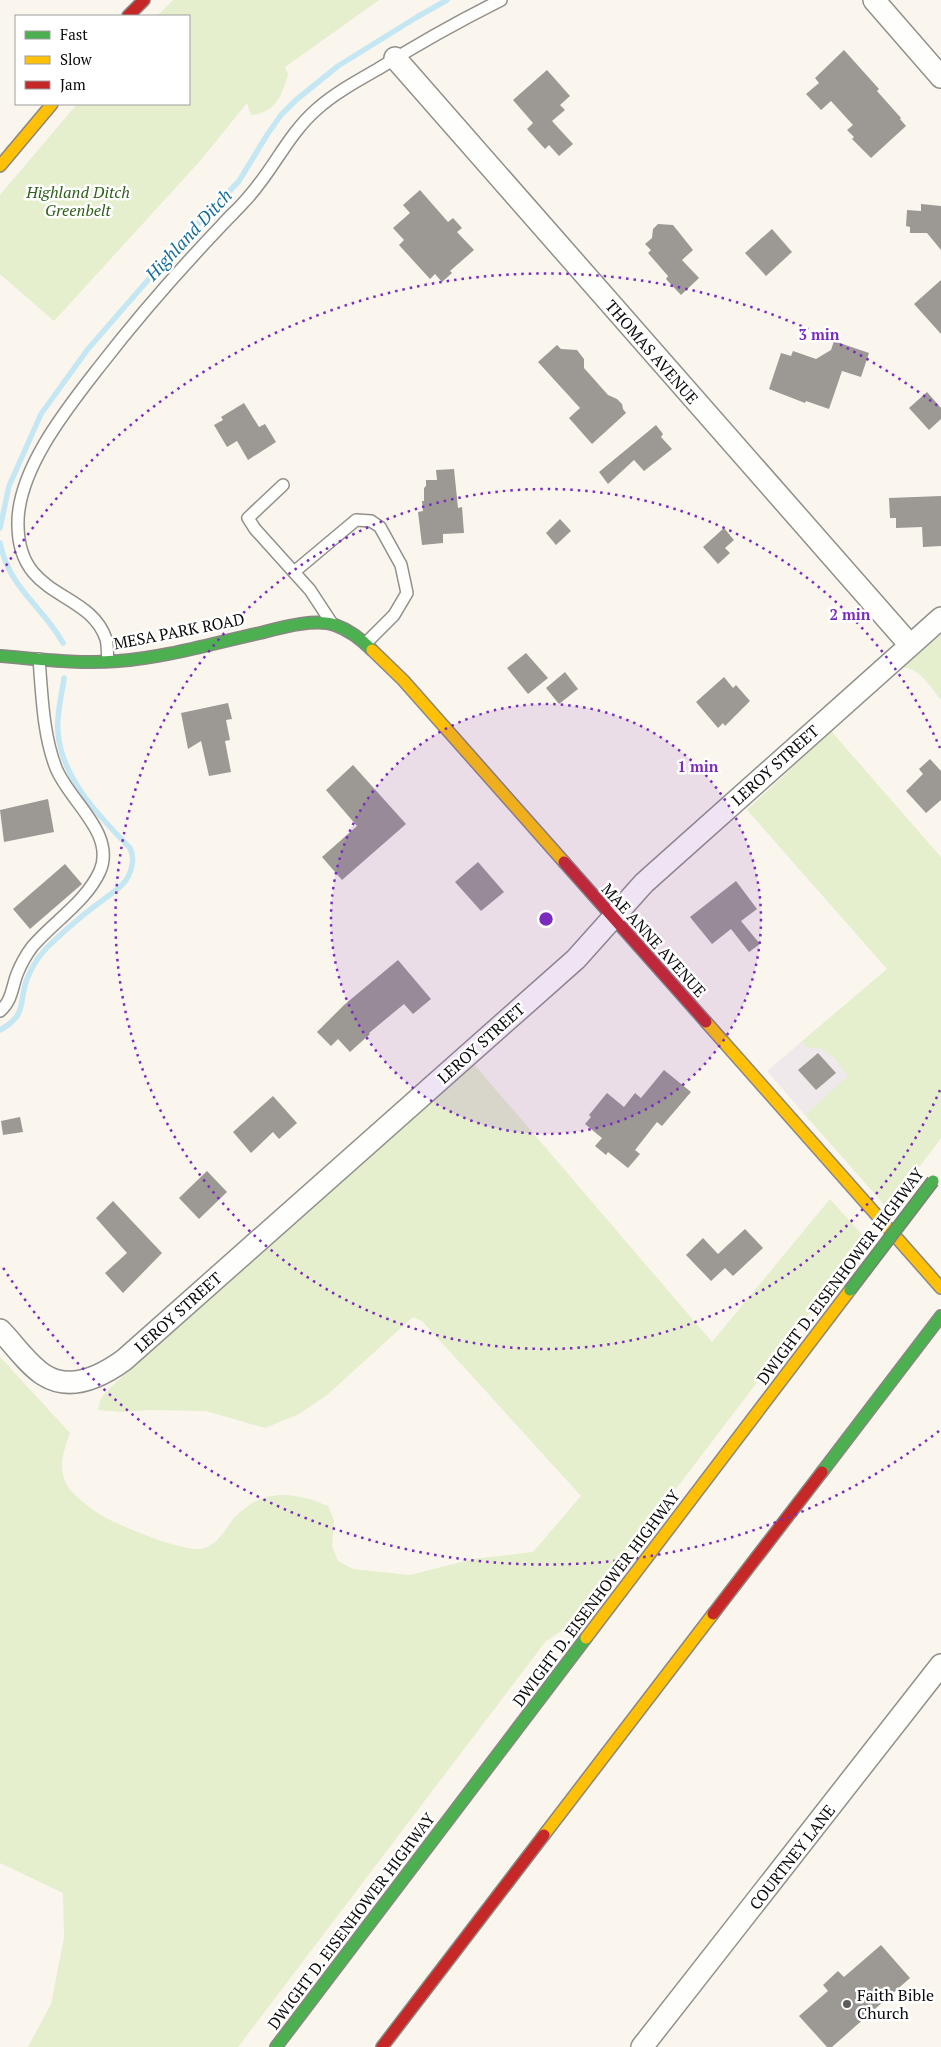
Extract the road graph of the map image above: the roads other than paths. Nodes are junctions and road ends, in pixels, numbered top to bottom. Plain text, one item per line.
1 (144, 0) edge
2 (501, 0) edge
3 (874, 0) edge
4 (129, 15) edge
5 (394, 58) junction
6 (941, 77) edge
7 (51, 105) edge
8 (0, 166) edge
9 (283, 485) dead end
10 (294, 572) junction
11 (941, 618) edge
12 (334, 625) junction
13 (366, 643) junction
14 (910, 645) junction
15 (0, 656) edge
16 (38, 659) junction
17 (108, 661) junction
18 (611, 917) junction
19 (0, 1011) edge
20 (941, 1170) edge
21 (941, 1288) edge
22 (941, 1316) edge
23 (0, 1330) edge
24 (941, 1665) edge
25 (276, 2047) edge
26 (382, 2047) edge
27 (642, 2047) edge

1 - 4 main road
2 - 5 lane
3 - 6 street
5 - 14 street, THOMAS AVENUE
5 - 17 lane
7 - 8 main road
9 - 10 lane
10 - 12 lane
10 - 13 lane
11 - 14 street, LEROY STREET
12 - 13 main road, MAE ANNE AVENUE
12 - 17 main road, MESA PARK ROAD
13 - 18 main road, MAE ANNE AVENUE
14 - 18 street, LEROY STREET
15 - 16 main road, MESA PARK ROAD
16 - 17 main road, MESA PARK ROAD
16 - 19 lane
18 - 21 main road, MAE ANNE AVENUE
18 - 23 street, LEROY STREET
20 - 25 main road, DWIGHT D. EISENHOWER HIGHWAY, bridge
22 - 26 main road
24 - 27 street, COURTNEY LANE

